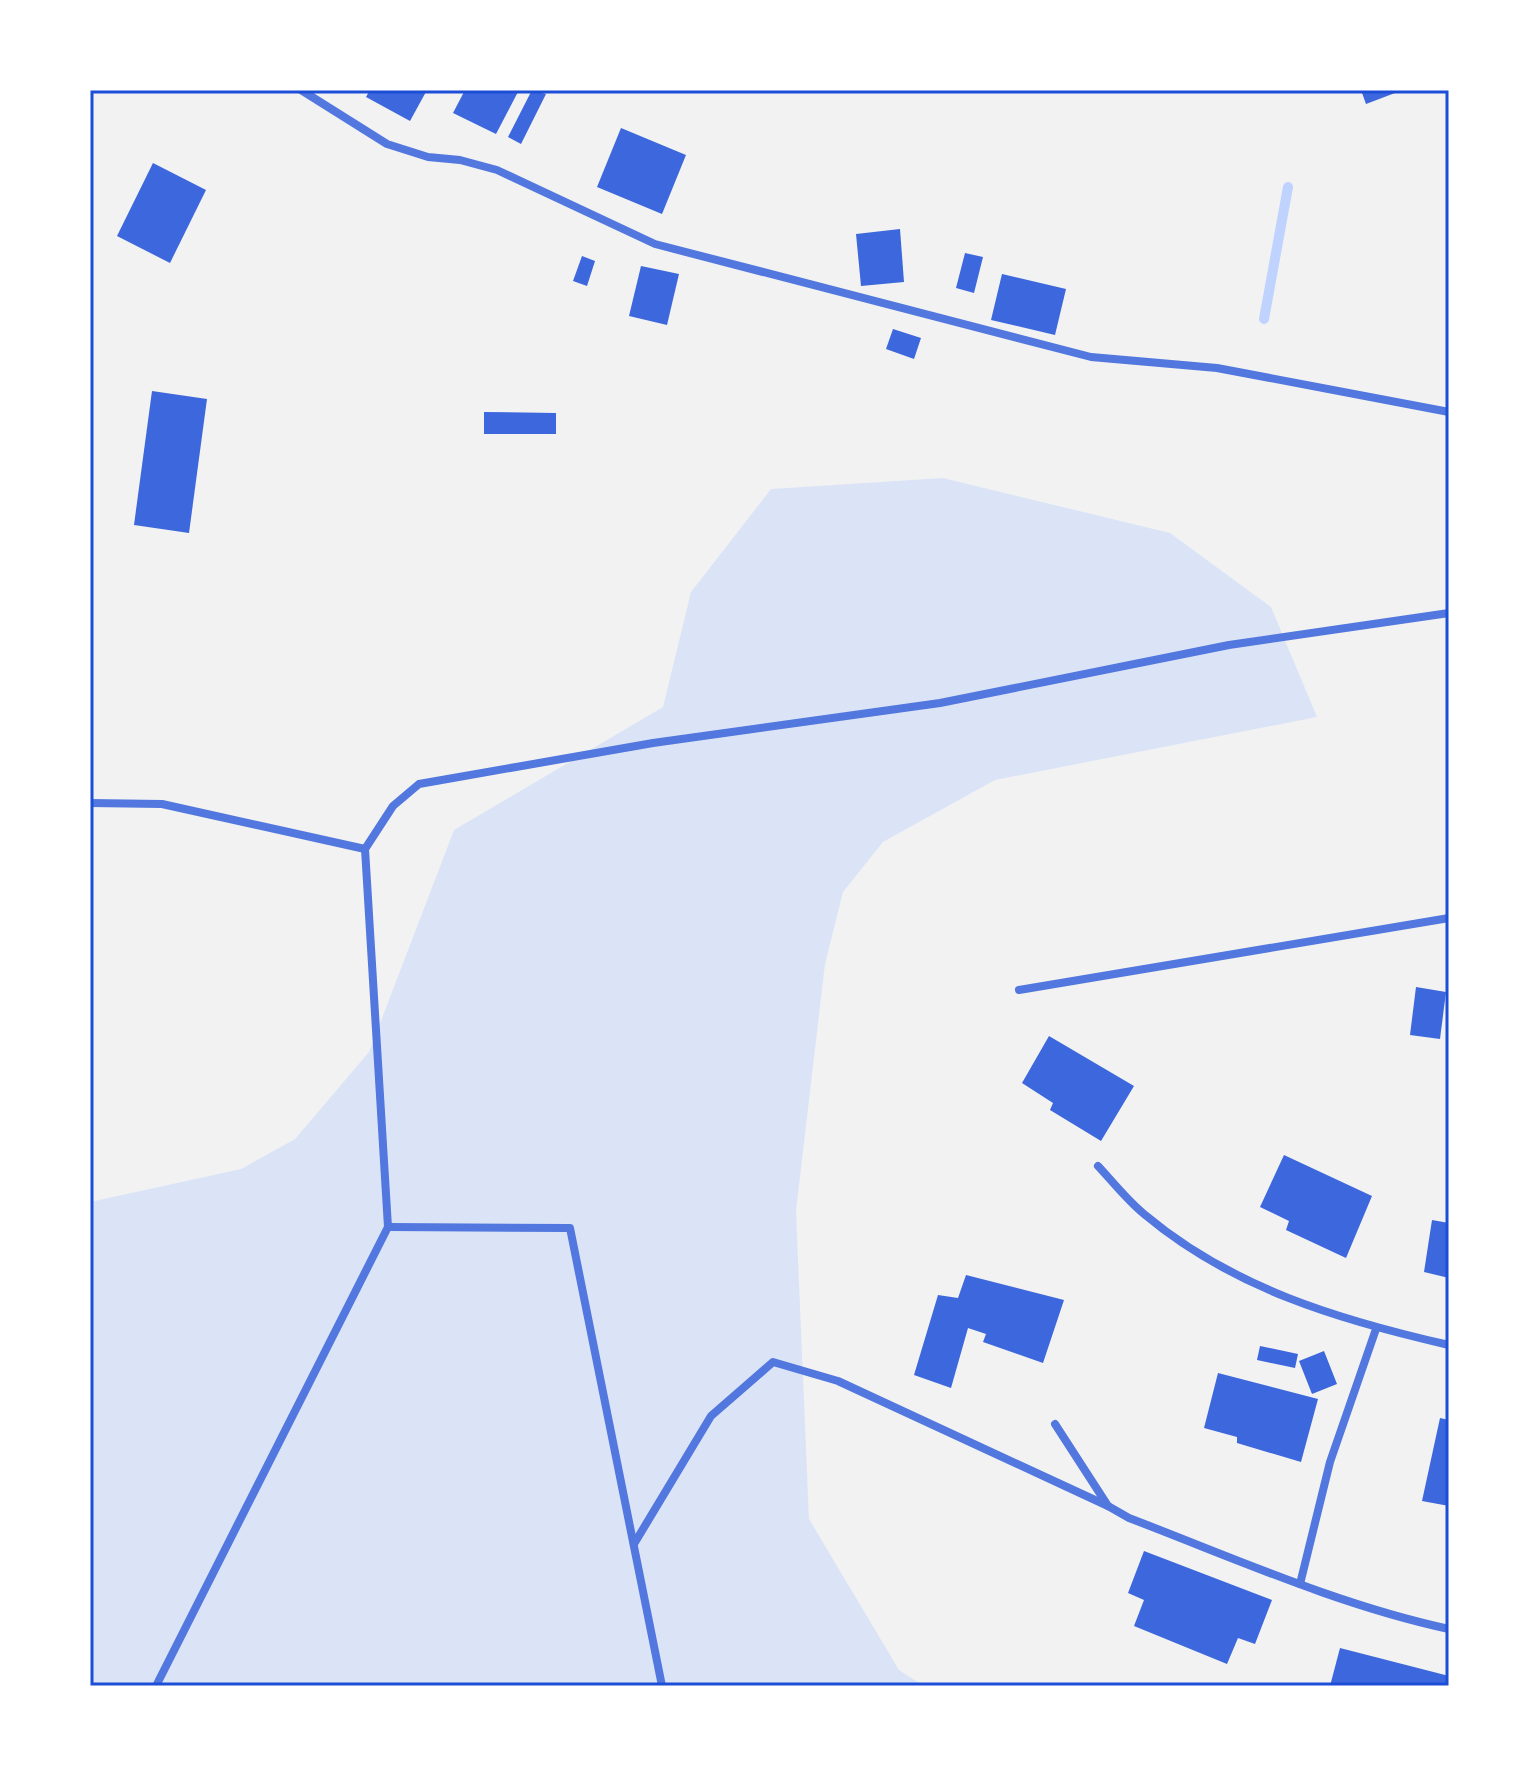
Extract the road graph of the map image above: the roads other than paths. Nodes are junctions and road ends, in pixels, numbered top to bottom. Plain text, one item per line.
1 (301, 90) edge
2 (1449, 412) edge
3 (1449, 613) edge
4 (90, 803) edge
5 (365, 849) junction
6 (1449, 918) edge
7 (1019, 990) dead end
8 (1098, 1166) dead end
9 (388, 1227) junction
10 (1376, 1329) junction
11 (1449, 1345) edge
12 (1055, 1424) dead end
13 (1108, 1506) junction
14 (634, 1545) junction
15 (1300, 1584) junction
16 (1449, 1629) edge
17 (156, 1686) edge
18 (662, 1686) edge

1 - 2 street
3 - 5 street
4 - 5 street
5 - 9 street
6 - 7 street
8 - 10 street
9 - 14 street
9 - 17 street
10 - 11 street
10 - 15 street
12 - 13 street
13 - 14 street
13 - 15 street
14 - 18 street
15 - 16 street

